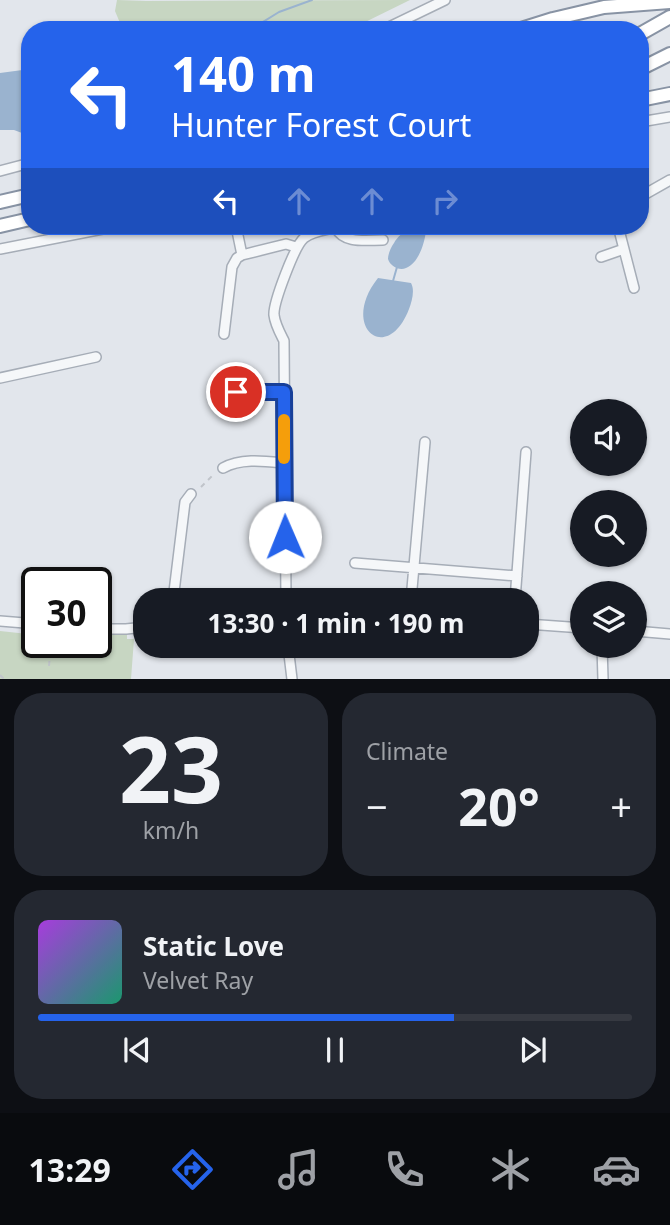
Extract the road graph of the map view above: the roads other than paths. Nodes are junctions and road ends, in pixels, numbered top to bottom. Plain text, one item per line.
1 (445, 0) edge
2 (670, 2) edge
3 (670, 17) edge
4 (402, 21) edge
5 (547, 21) edge
6 (649, 29) edge
7 (670, 54) edge
8 (649, 64) edge
9 (670, 94) edge
10 (649, 98) edge
11 (670, 117) edge
12 (649, 120) edge
13 (21, 166) edge
14 (0, 172) edge
15 (669, 183) edge
16 (649, 193) edge
17 (21, 196) edge
18 (0, 202) edge
19 (21, 221) edge
20 (0, 226) edge
21 (72, 235) edge
22 (238, 235) edge
23 (306, 235) edge
24 (341, 235) edge
25 (620, 235) edge
26 (383, 240) dead end
27 (296, 247) junction
28 (0, 249) edge
29 (624, 249) junction
30 (242, 255) junction
31 (601, 257) dead end
32 (634, 288) dead end
33 (224, 334) dead end
34 (96, 358) dead end
35 (0, 377) edge
36 (215, 392) dead end
37 (284, 392) junction
38 (425, 442) dead end
39 (526, 452) dead end
40 (284, 463) junction
41 (223, 468) dead end
42 (191, 494) dead end
43 (355, 562) dead end
44 (414, 568) junction
45 (517, 576) junction
46 (174, 588) edge
47 (286, 588) edge
48 (412, 588) edge
49 (516, 588) edge
50 (0, 621) edge
51 (21, 623) edge
52 (539, 625) edge
53 (570, 627) edge
54 (133, 628) edge
55 (112, 629) edge
56 (647, 632) edge
57 (670, 634) edge
58 (289, 658) edge
59 (602, 658) edge
60 (292, 679) edge
61 (603, 679) edge

1 - 4 street
2 - 5 highway
3 - 6 highway
7 - 8 highway
9 - 10 highway
11 - 12 street
13 - 14 street
15 - 16 street
17 - 18 highway
19 - 20 highway
21 - 28 street
22 - 30 street
23 - 27 street
24 - 26 street
25 - 29 street
27 - 30 street
27 - 37 street
29 - 31 street
29 - 32 street
30 - 33 street
34 - 35 street
36 - 37 street
37 - 40 street
38 - 44 street
39 - 45 street
40 - 41 street
40 - 47 street
42 - 46 street
43 - 44 street
44 - 45 street
44 - 48 street
45 - 49 street
50 - 51 street
52 - 53 street
54 - 55 street
56 - 57 street
58 - 60 street
59 - 61 street

